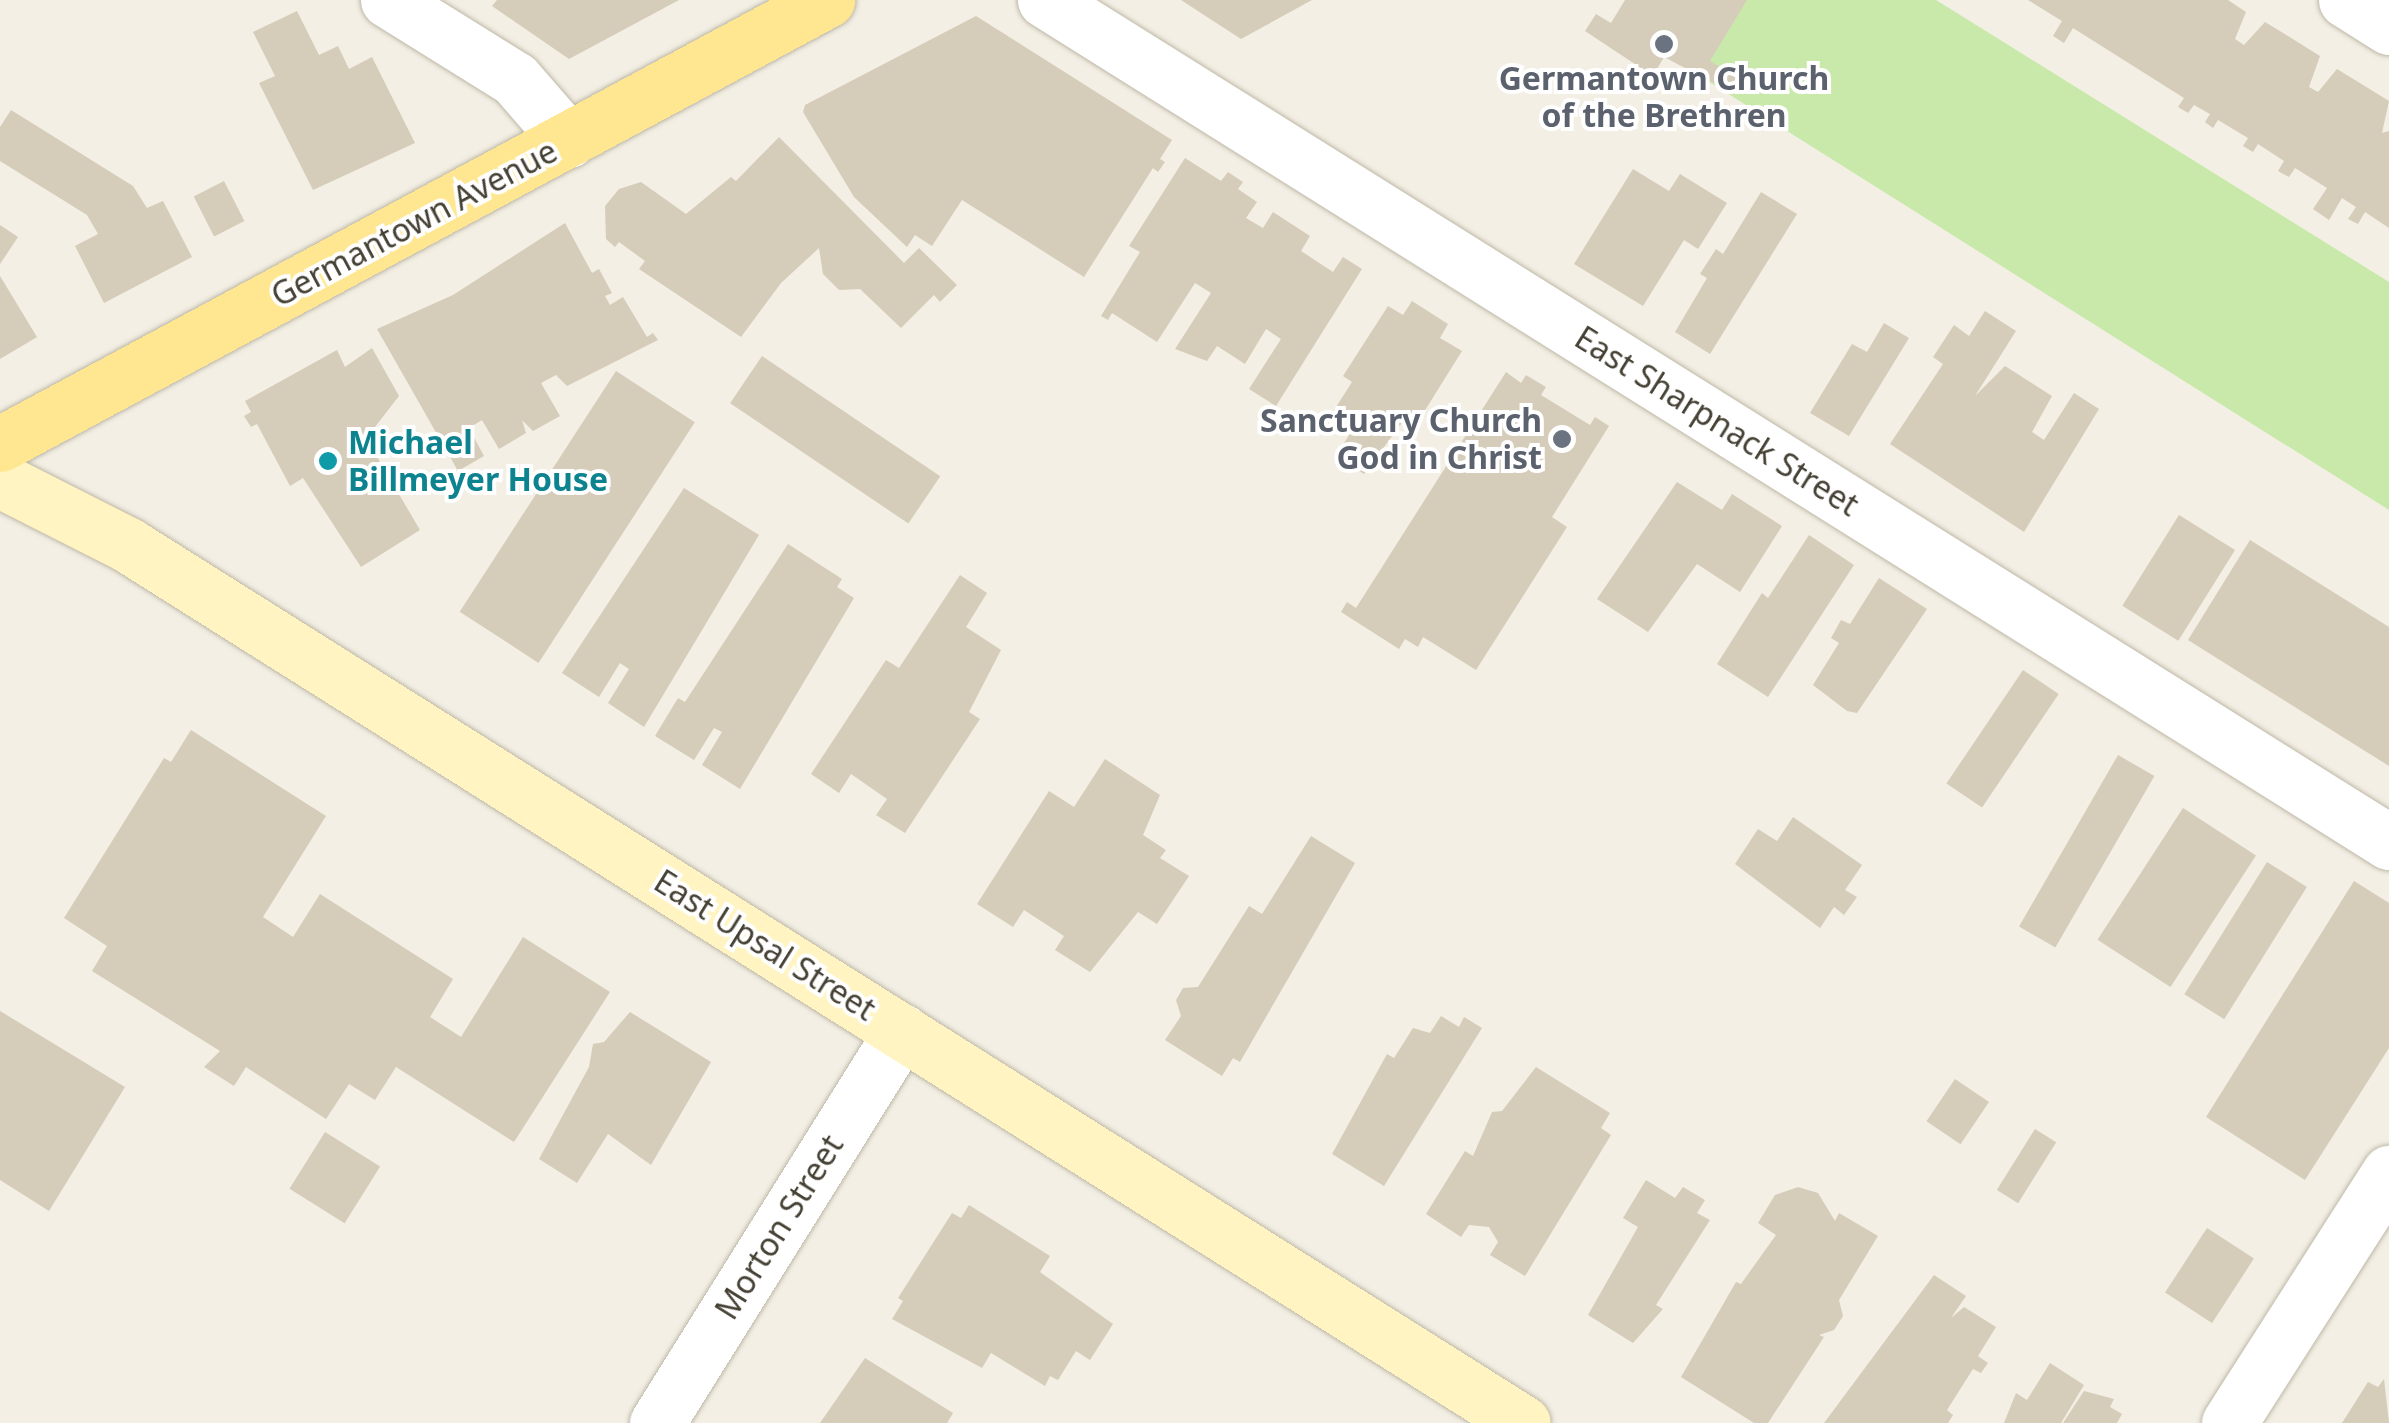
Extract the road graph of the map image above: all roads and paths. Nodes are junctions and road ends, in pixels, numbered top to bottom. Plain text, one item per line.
1 (388, 0) edge
2 (827, 0) edge
3 (1045, 0) edge
4 (2346, 0) edge
5 (2389, 27) edge
6 (568, 140) junction
7 (0, 444) edge
8 (0, 480) edge
9 (2389, 842) edge
10 (902, 1031) junction
11 (2389, 1172) edge
12 (657, 1423) edge
13 (1523, 1423) edge
14 (2228, 1423) edge

1 - 6 street
2 - 6 main road, Germantown Avenue
3 - 9 street, East Sharpnack Street
4 - 5 street
6 - 7 main road, Germantown Avenue
8 - 10 street, East Upsal Street
10 - 12 street, Morton Street
10 - 13 street, East Upsal Street
11 - 14 street

